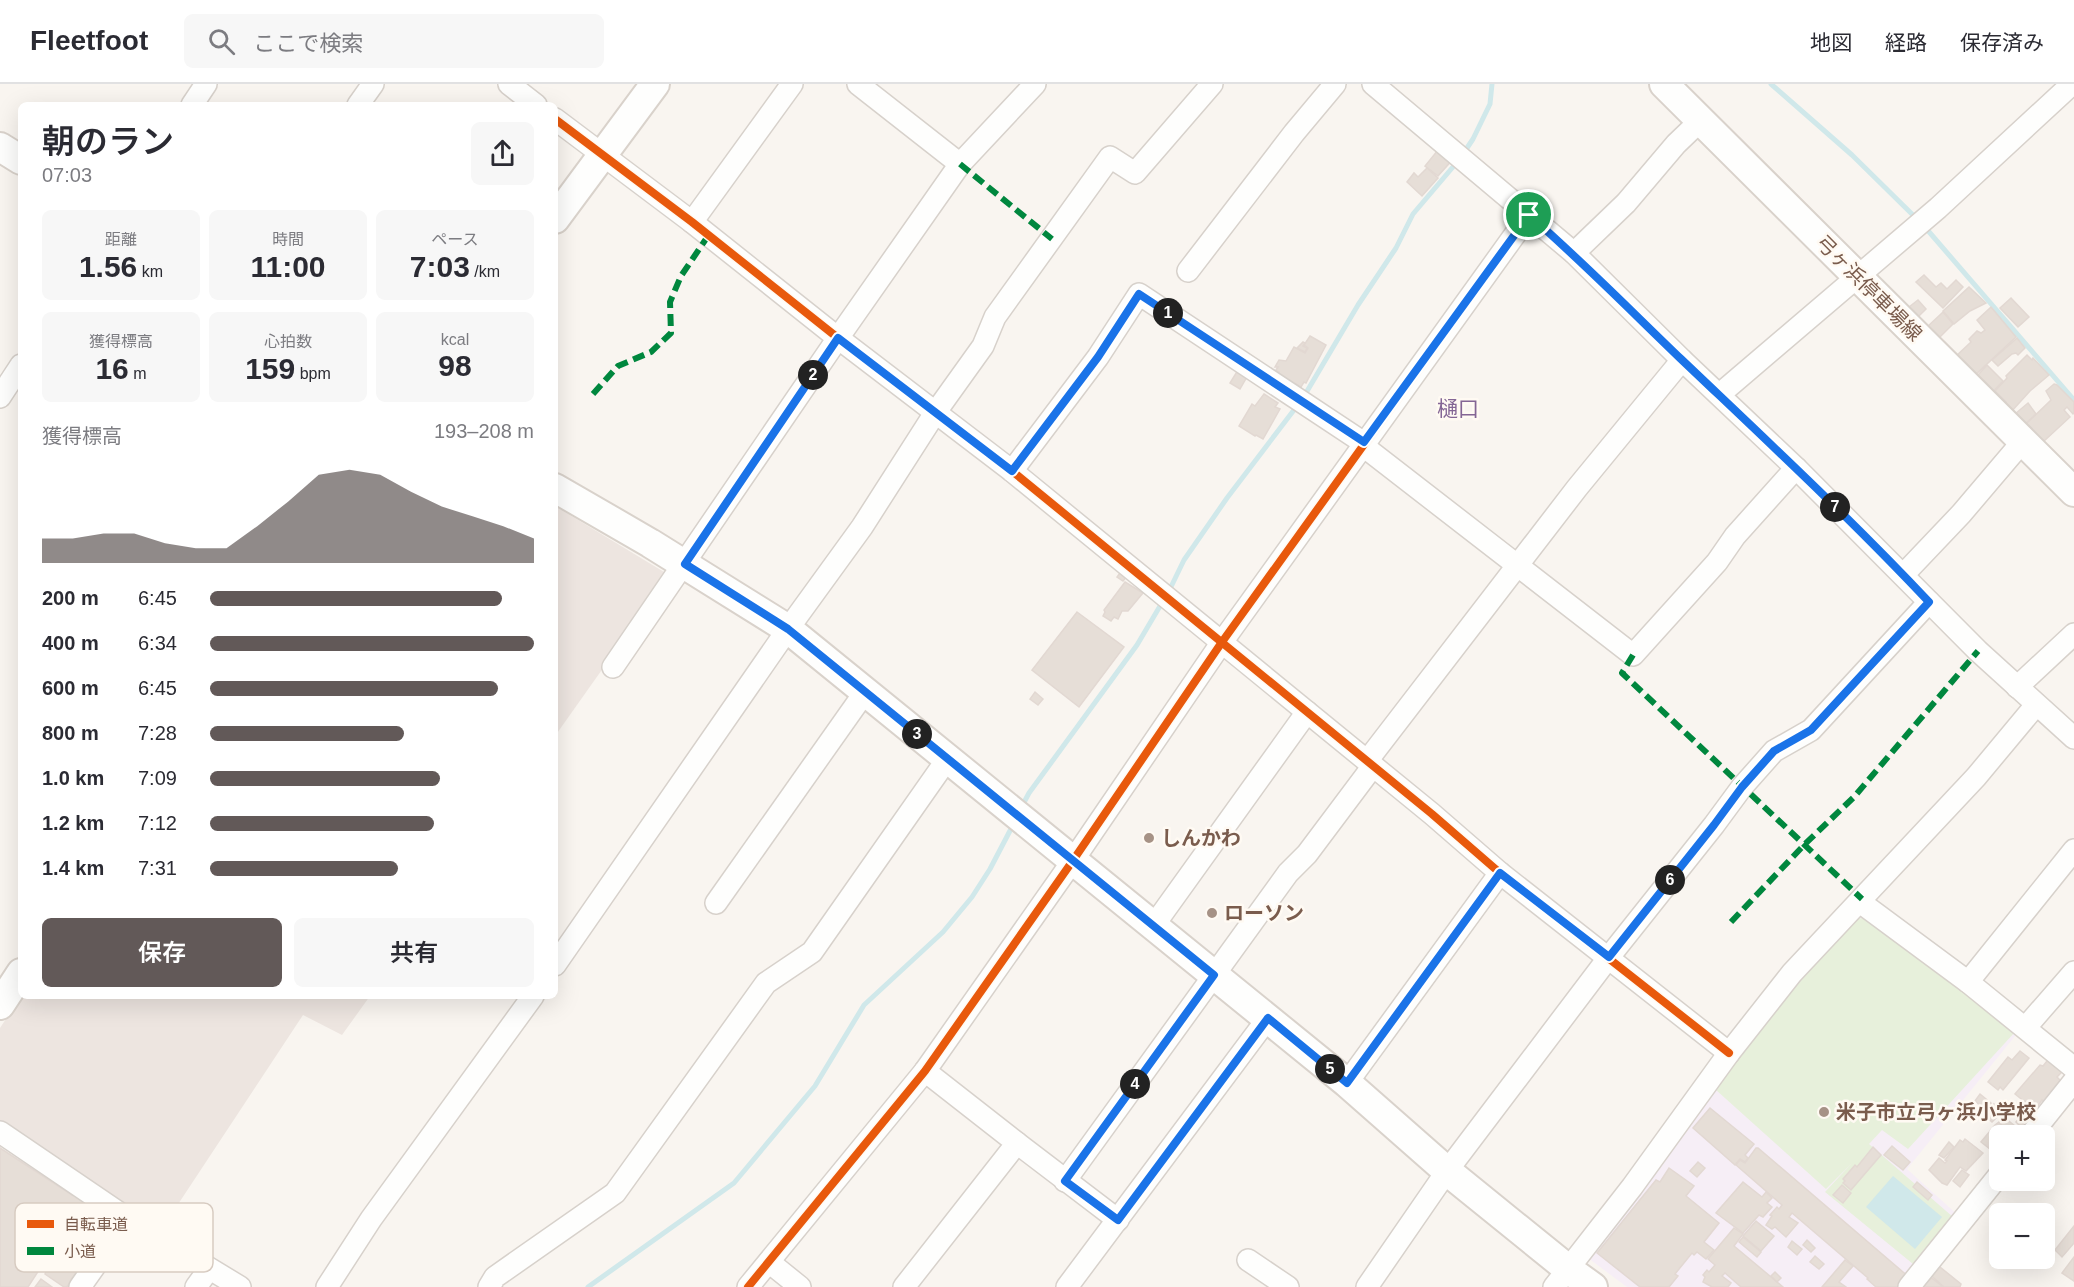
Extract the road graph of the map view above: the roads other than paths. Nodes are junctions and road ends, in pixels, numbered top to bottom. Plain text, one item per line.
1 (206, 84) edge
2 (373, 84) edge
3 (655, 84) edge
4 (792, 84) edge
5 (858, 84) edge
6 (1035, 84) edge
7 (1212, 84) edge
8 (1335, 84) edge
9 (1373, 84) edge
10 (1664, 84) edge
11 (2072, 84) edge
12 (512, 94) edge
13 (194, 102) edge
14 (360, 102) edge
15 (529, 102) edge
16 (1701, 120) junction
17 (558, 122) edge
18 (0, 147) edge
19 (602, 156) junction
20 (18, 158) edge
21 (960, 164) junction
22 (558, 215) edge
23 (1529, 215) junction
24 (692, 222) junction
25 (1574, 253) junction
26 (1188, 271) dead end
27 (1857, 277) junction
28 (838, 338) junction
29 (1682, 360) junction
30 (18, 370) edge
31 (1720, 394) junction
32 (0, 397) edge
33 (935, 413) junction
34 (2022, 441) junction
35 (1363, 444) junction
36 (1796, 468) junction
37 (1012, 471) junction
38 (558, 490) edge
39 (2074, 492) edge
40 (685, 564) junction
41 (1517, 566) junction
42 (1903, 574) junction
43 (1929, 602) junction
44 (788, 629) junction
45 (2074, 634) edge
46 (1222, 642) junction
47 (613, 667) dead end
48 (2017, 687) junction
49 (865, 692) junction
50 (2036, 705) junction
51 (1307, 712) junction
52 (2074, 738) edge
53 (948, 758) junction
54 (1370, 764) junction
55 (2074, 850) edge
56 (1074, 860) junction
57 (1500, 873) junction
58 (1860, 902) junction
59 (716, 903) dead end
60 (1154, 925) junction
61 (1609, 957) junction
62 (558, 961) edge
63 (2074, 972) edge
64 (1214, 975) junction
65 (18, 978) edge
66 (1968, 982) junction
67 (531, 999) edge
68 (0, 1005) edge
69 (1268, 1018) junction
70 (2026, 1027) junction
71 (1729, 1053) junction
72 (2074, 1068) edge
73 (925, 1071) junction
74 (2074, 1081) edge
75 (1347, 1083) junction
76 (2039, 1125) edge
77 (0, 1132) edge
78 (1017, 1143) junction
79 (1448, 1171) junction
80 (1065, 1181) junction
81 (1989, 1188) edge
82 (104, 1203) edge
83 (1118, 1220) junction
84 (1248, 1260) dead end
85 (769, 1262) junction
86 (213, 1271) edge
87 (91, 1272) edge
88 (207, 1272) edge
89 (1561, 1278) edge
90 (80, 1287) edge
91 (196, 1287) edge
92 (240, 1287) edge
93 (327, 1287) edge
94 (489, 1287) edge
95 (748, 1287) edge
96 (800, 1287) edge
97 (904, 1287) edge
98 (1067, 1287) edge
99 (1288, 1287) edge
100 (1367, 1287) edge
101 (1593, 1287) edge
102 (1909, 1287) edge

1 - 13 street
2 - 14 street
3 - 19 street
4 - 24 street
5 - 21 street
6 - 21 street
7 - 33 street
8 - 26 street
9 - 23 street
10 - 16 street, 弓ヶ浜停車場線
11 - 27 street
12 - 15 street
16 - 25 street
16 - 27 street, 弓ヶ浜停車場線
17 - 19 street
18 - 20 street
19 - 22 street
19 - 24 street
21 - 28 street
23 - 25 street
23 - 35 street
24 - 28 street
25 - 29 street
27 - 31 street
27 - 34 street, 弓ヶ浜停車場線
28 - 33 street
28 - 40 street
29 - 31 street
29 - 41 street
30 - 32 street
31 - 36 street
33 - 37 street
33 - 44 street
34 - 39 street, 弓ヶ浜停車場線
34 - 42 street
35 - 37 street
35 - 41 street
35 - 46 street
36 - 41 street
36 - 42 street
37 - 46 street
38 - 40 street
40 - 44 street
40 - 47 street
41 - 54 street
42 - 43 street
43 - 48 street
43 - 61 street
44 - 49 street
44 - 62 street
45 - 48 street
46 - 51 street
46 - 56 street
48 - 50 street
49 - 53 street
49 - 59 street
50 - 52 street
50 - 58 street
51 - 54 street
51 - 60 street
53 - 56 street
53 - 94 street
54 - 57 street
54 - 64 street
55 - 66 street
56 - 60 street
56 - 73 street
57 - 61 street
57 - 75 street
58 - 66 street
58 - 71 street
60 - 64 street
61 - 71 street
61 - 79 street
63 - 70 street
64 - 69 street
64 - 80 street
65 - 68 street
66 - 70 street
67 - 93 street
69 - 75 street
69 - 83 street
70 - 72 street
71 - 89 street
73 - 78 street
73 - 85 street
74 - 76 street
75 - 79 street
77 - 82 street
78 - 80 street
78 - 97 street
79 - 89 street
79 - 100 street
80 - 83 street
81 - 102 street
83 - 98 street
84 - 99 street
85 - 95 street
85 - 96 street
86 - 92 street
87 - 90 street
88 - 91 street
89 - 101 street

